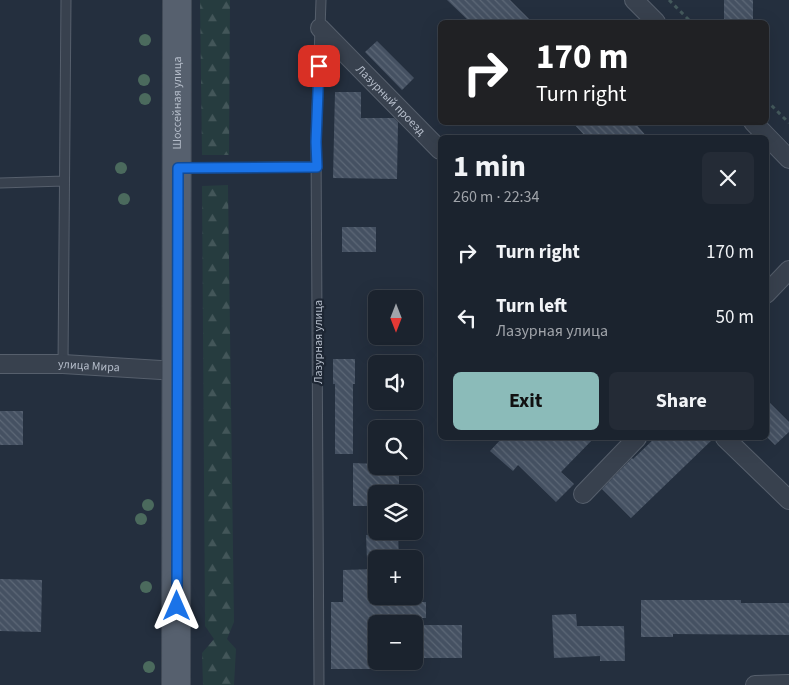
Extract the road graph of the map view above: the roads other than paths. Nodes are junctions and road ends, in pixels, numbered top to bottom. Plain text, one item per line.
1 (66, 0) edge
2 (177, 0) edge
3 (321, 0) edge
4 (634, 0) edge
5 (654, 20) edge
6 (320, 28) junction
7 (757, 125) edge
8 (766, 135) edge
9 (769, 138) edge
10 (438, 148) edge
11 (789, 159) edge
12 (317, 167) junction
13 (178, 168) junction
14 (64, 180) junction
15 (0, 182) edge
16 (789, 270) edge
17 (769, 291) edge
18 (0, 364) edge
19 (63, 364) junction
20 (178, 371) junction
21 (635, 440) edge
22 (727, 440) edge
23 (584, 494) dead end
24 (789, 500) edge
25 (789, 684) edge
26 (176, 685) edge
27 (319, 685) edge
28 (755, 685) edge

1 - 14 lane
2 - 13 main road, Шоссейная улица
3 - 6 lane, Лазурная улица
4 - 5 street
6 - 10 street, Лазурный проезд
6 - 12 lane, Лазурная улица
7 - 8 street
9 - 11 street
12 - 13 lane
12 - 27 lane, Лазурная улица
13 - 20 main road, Шоссейная улица
14 - 15 lane
14 - 19 lane
16 - 17 street
18 - 19 street, улица Мира
19 - 20 street, улица Мира
20 - 26 main road, Шоссейная улица
21 - 23 street
22 - 24 street
25 - 28 street

